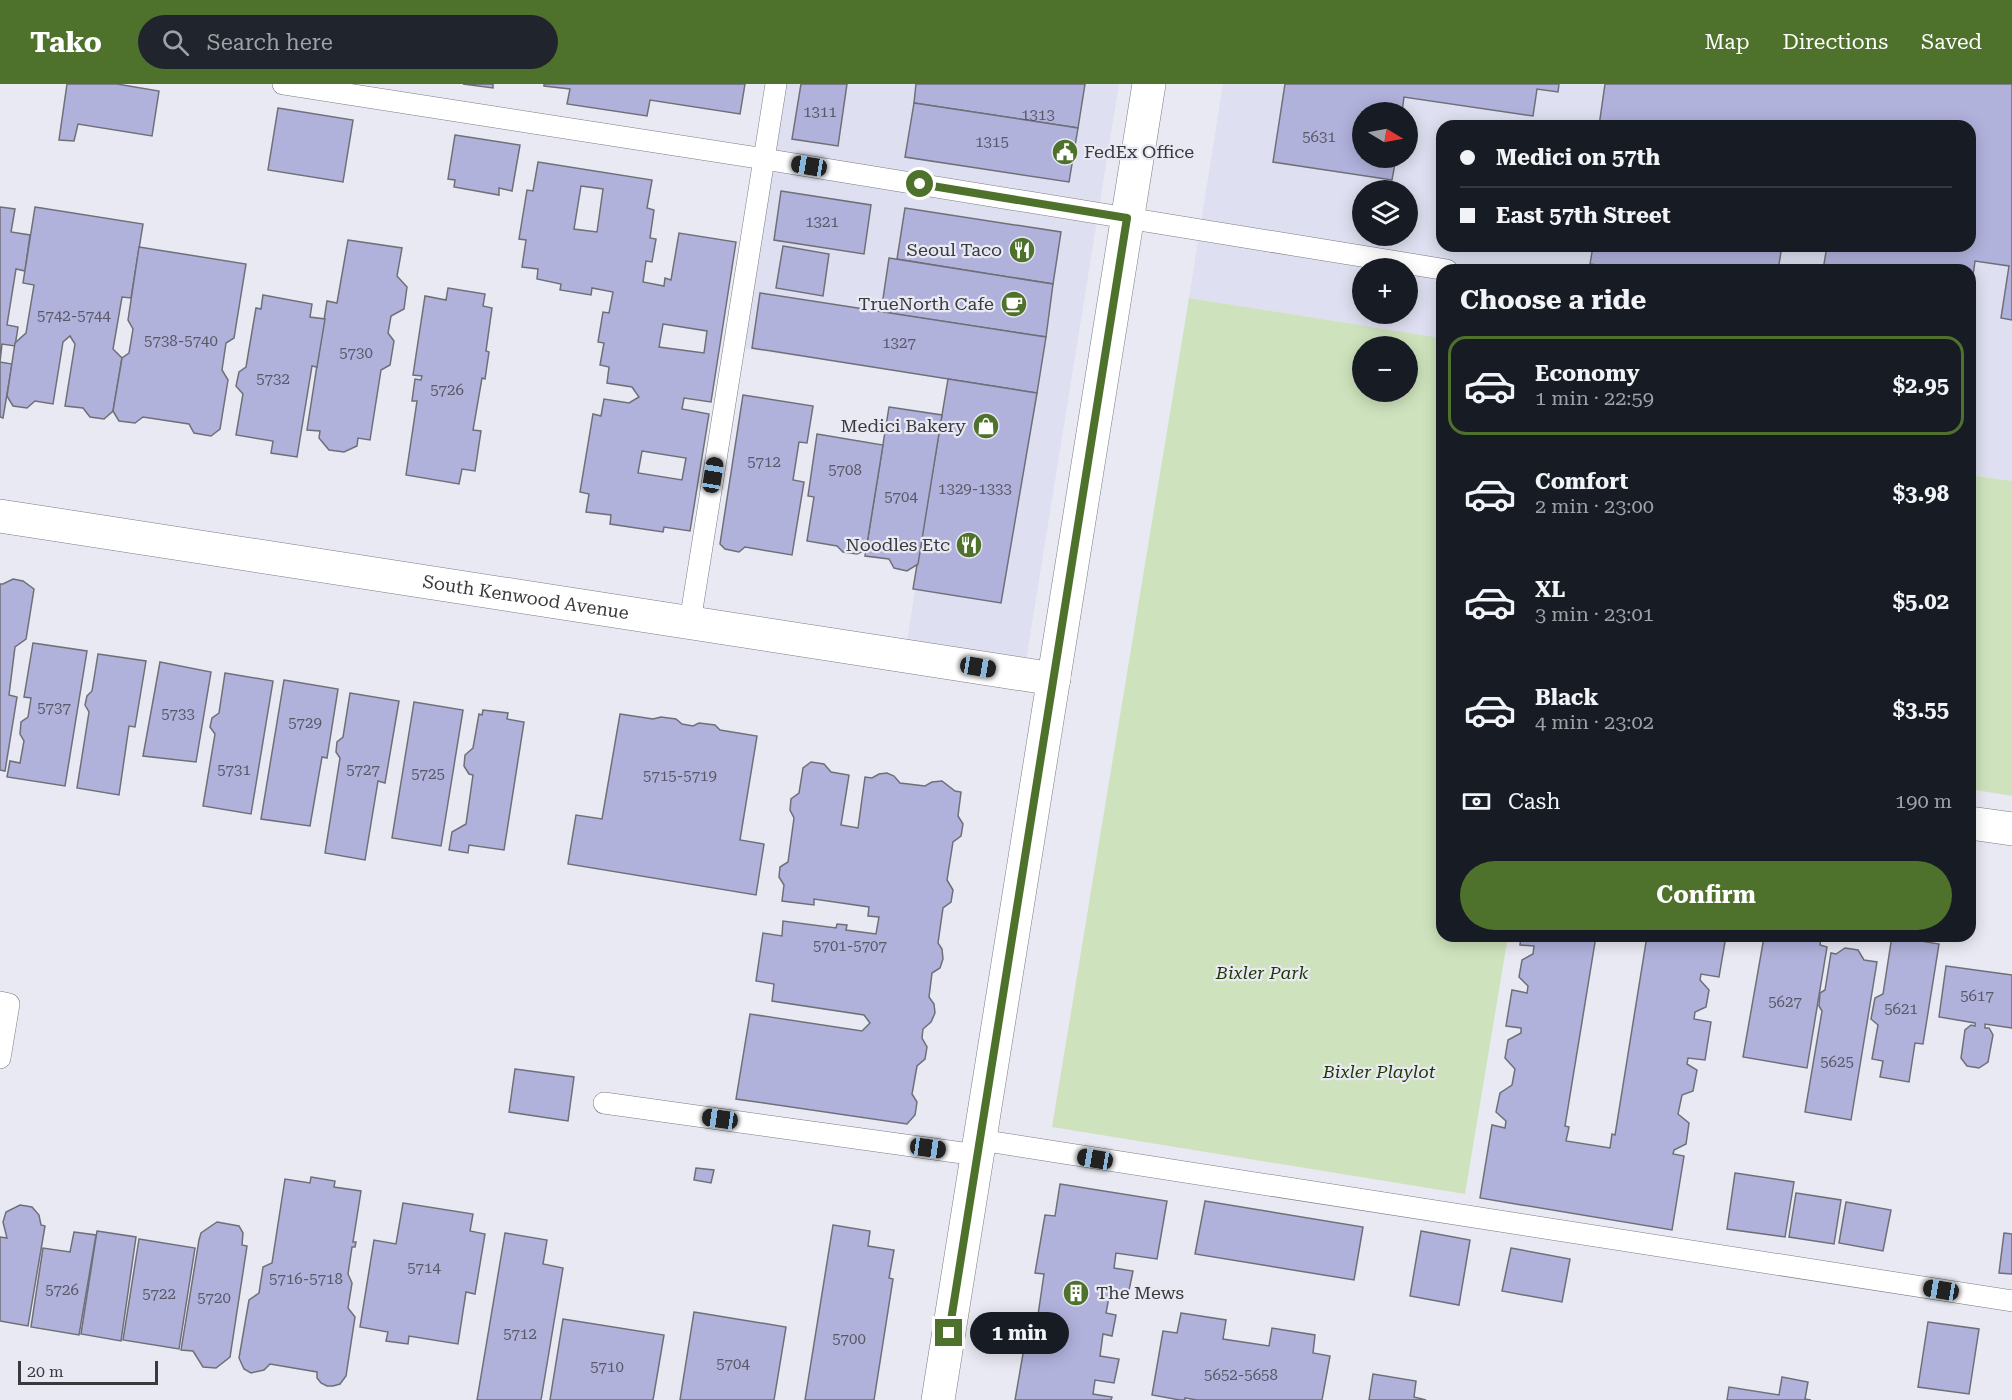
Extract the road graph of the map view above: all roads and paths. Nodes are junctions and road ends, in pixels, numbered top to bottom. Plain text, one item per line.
1 (283, 84) edge
2 (776, 84) edge
3 (1149, 84) edge
4 (764, 159) junction
5 (1127, 218) junction
6 (1436, 268) edge
7 (0, 516) edge
8 (690, 622) junction
9 (1054, 678) junction
10 (1976, 824) edge
11 (2012, 829) edge
12 (0, 1002) edge
13 (0, 1058) edge
14 (604, 1103) dead end
15 (978, 1147) junction
16 (2012, 1301) edge
17 (938, 1400) edge

1 - 4 lane
2 - 4 lane
3 - 5 street
4 - 5 lane
4 - 8 lane
5 - 6 lane
5 - 9 street
7 - 8 street, South Kenwood Avenue
8 - 9 street, South Kenwood Avenue
9 - 15 street
10 - 11 street
12 - 13 lane
14 - 15 lane
15 - 16 lane
15 - 17 street

